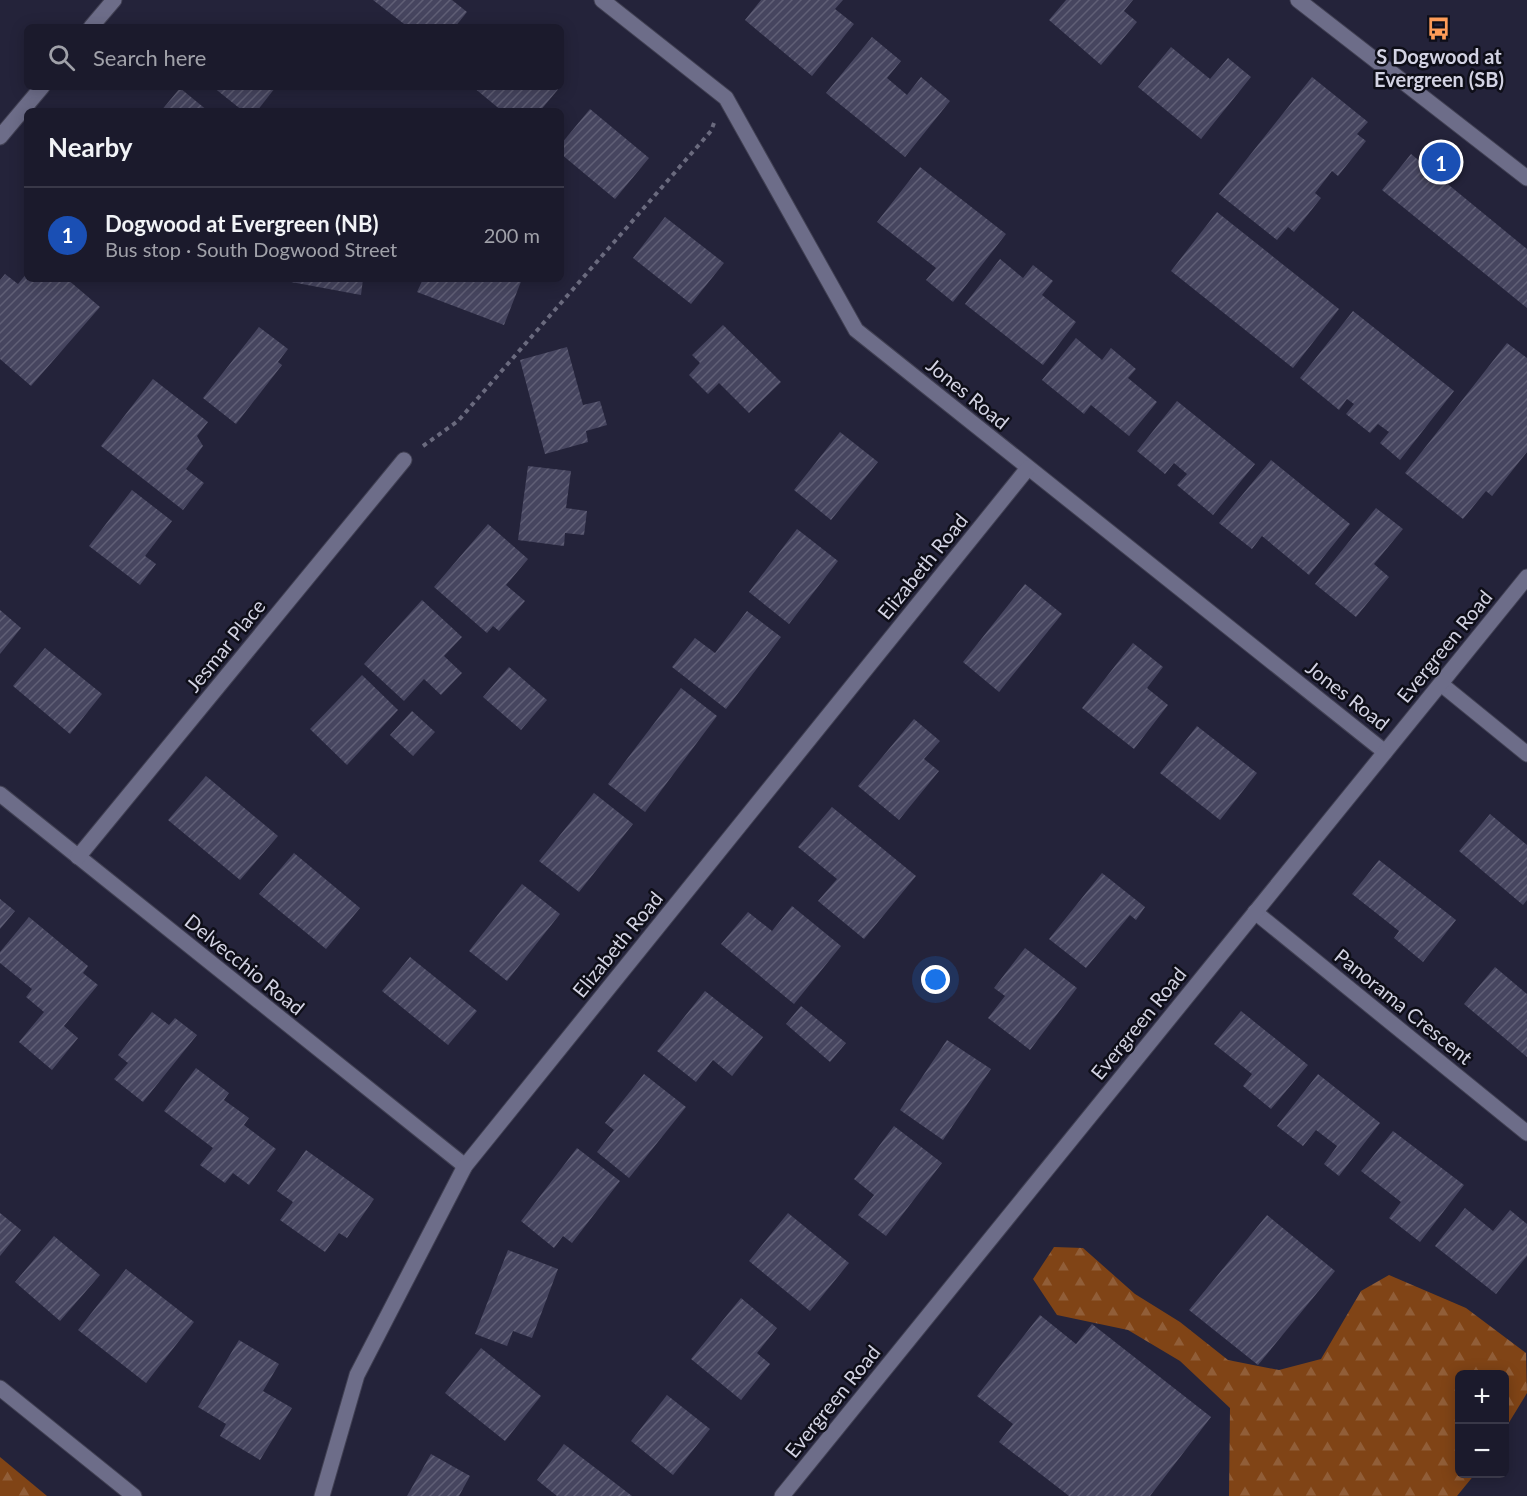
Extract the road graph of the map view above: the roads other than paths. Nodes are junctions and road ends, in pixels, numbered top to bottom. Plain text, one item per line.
1 (114, 0) edge
2 (602, 0) edge
3 (1298, 0) edge
4 (94, 24) edge
5 (39, 90) edge
6 (24, 108) edge
7 (24, 108) edge
8 (0, 137) edge
9 (1527, 178) edge
10 (404, 460) road end
11 (1028, 468) junction
12 (1527, 577) edge
13 (1441, 684) junction
14 (1385, 752) junction
15 (1527, 754) edge
16 (0, 794) edge
17 (78, 857) junction
18 (1255, 912) junction
19 (1527, 1133) edge
20 (465, 1166) junction
21 (0, 1388) edge
22 (134, 1496) edge
23 (322, 1496) edge
24 (782, 1496) edge

1 - 4 street
2 - 11 street, Jones Road
3 - 9 street
5 - 7 street
6 - 8 street
10 - 17 street, Jesmar Place
11 - 14 street, Jones Road
11 - 20 street, Elizabeth Road
12 - 13 street, Evergreen Road
13 - 14 street, Evergreen Road
13 - 15 street
14 - 18 street, Evergreen Road
16 - 17 street, Delvecchio Road
17 - 20 street, Delvecchio Road
18 - 19 street, Panorama Crescent
18 - 24 street, Evergreen Road
20 - 23 street, Elizabeth Road
21 - 22 street

